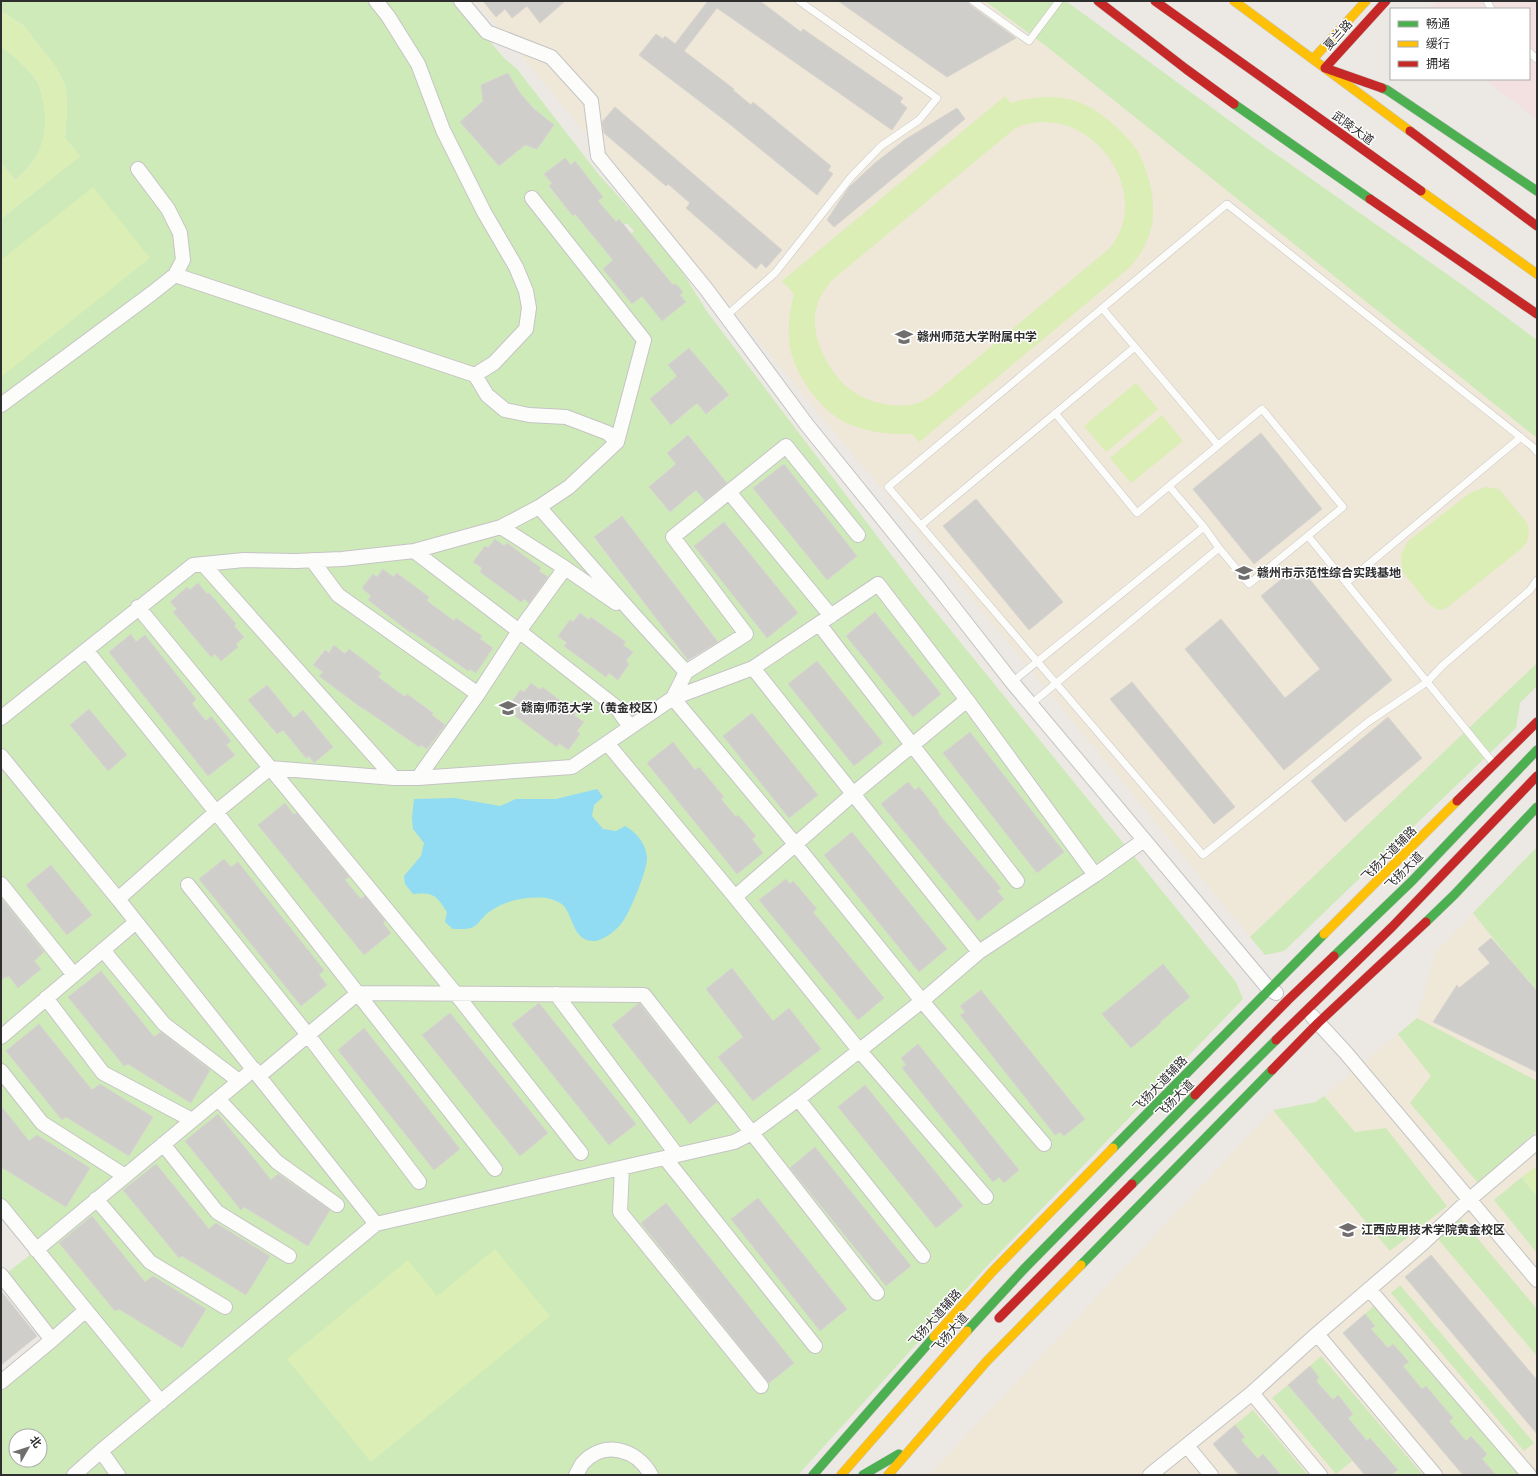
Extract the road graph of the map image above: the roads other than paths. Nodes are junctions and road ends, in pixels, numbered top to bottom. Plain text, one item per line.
1 (376, 1) edge
2 (461, 1) edge
3 (799, 1) edge
4 (973, 1) edge
5 (1059, 1) edge
6 (1098, 1) edge
7 (1155, 1) edge
8 (1234, 1) edge
9 (1366, 1) edge
10 (1386, 1) edge
11 (1312, 59) junction
12 (1325, 68) junction
13 (138, 169) dead end
14 (1537, 191) edge
15 (532, 198) dead end
16 (1537, 226) edge
17 (1537, 274) edge
18 (175, 275) junction
19 (1102, 308) junction
20 (1537, 314) edge
21 (726, 316) junction
22 (1135, 347) junction
23 (475, 375) junction
24 (1, 405) edge
25 (1055, 413) junction
26 (1521, 437) junction
27 (617, 442) junction
28 (1218, 445) junction
29 (1537, 452) edge
30 (1170, 486) junction
31 (729, 492) junction
32 (539, 507) junction
33 (921, 525) junction
34 (501, 527) junction
35 (1204, 527) junction
36 (858, 535) dead end
37 (1308, 536) junction
38 (1219, 548) junction
39 (414, 552) junction
40 (312, 560) junction
41 (203, 564) junction
42 (565, 568) junction
43 (1537, 580) edge
44 (1346, 583) junction
45 (138, 607) junction
46 (634, 615) junction
47 (831, 616) junction
48 (819, 624) junction
49 (519, 631) junction
50 (86, 650) junction
51 (1038, 661) junction
52 (753, 668) junction
53 (686, 672) junction
54 (1012, 682) junction
55 (1427, 682) junction
56 (1056, 683) junction
57 (478, 694) junction
58 (673, 698) junction
59 (967, 700) junction
60 (1031, 704) junction
61 (1, 718) edge
62 (1537, 722) edge
63 (630, 727) junction
64 (607, 743) junction
65 (912, 746) junction
66 (1537, 750) edge
67 (1, 756) edge
68 (1494, 764) junction
69 (270, 768) junction
70 (1537, 776) edge
71 (394, 778) junction
72 (418, 778) junction
73 (853, 794) junction
74 (1537, 807) edge
75 (216, 812) junction
76 (1144, 840) junction
77 (796, 845) junction
78 (1095, 875) junction
79 (1017, 881) dead end
80 (1, 884) edge
81 (188, 885) dead end
82 (1454, 895) junction
83 (735, 897) junction
84 (118, 899) junction
85 (136, 922) junction
86 (1392, 927) junction
87 (103, 950) junction
88 (980, 952) junction
89 (74, 975) junction
90 (1269, 989) junction
91 (358, 993) junction
92 (456, 994) junction
93 (556, 994) junction
94 (46, 998) junction
95 (1288, 1000) junction
96 (922, 1001) junction
97 (1307, 1010) junction
98 (1318, 1023) junction
99 (308, 1035) junction
100 (1, 1037) edge
101 (859, 1050) junction
102 (1, 1071) edge
103 (257, 1073) junction
104 (1214, 1076) junction
105 (239, 1081) junction
106 (218, 1099) junction
107 (798, 1099) junction
108 (1148, 1113) junction
109 (192, 1120) junction
110 (1186, 1129) junction
111 (752, 1132) junction
112 (1537, 1142) edge
113 (163, 1144) junction
114 (1044, 1144) dead end
115 (581, 1153) dead end
116 (671, 1156) junction
117 (622, 1168) junction
118 (496, 1169) dead end
119 (125, 1176) junction
120 (419, 1182) dead end
121 (1158, 1187) junction
122 (986, 1197) dead end
123 (96, 1199) junction
124 (1470, 1199) junction
125 (337, 1205) dead end
126 (1, 1206) edge
127 (376, 1224) junction
128 (36, 1250) junction
129 (289, 1256) dead end
130 (923, 1256) dead end
131 (1, 1275) edge
132 (1537, 1280) edge
133 (1369, 1288) junction
134 (876, 1293) dead end
135 (225, 1307) dead end
136 (86, 1310) junction
137 (993, 1324) dead end
138 (1317, 1334) junction
139 (52, 1340) junction
140 (815, 1346) dead end
141 (912, 1363) junction
142 (1, 1382) edge
143 (761, 1386) dead end
144 (1252, 1393) junction
145 (160, 1402) junction
146 (882, 1430) junction
147 (915, 1445) junction
148 (1187, 1446) junction
149 (101, 1451) junction
150 (876, 1457) dead end
151 (74, 1475) edge
152 (118, 1475) edge
153 (576, 1475) edge
154 (651, 1475) edge
155 (813, 1475) edge
156 (840, 1475) edge
157 (862, 1475) edge
158 (888, 1475) edge
159 (1150, 1475) edge
160 (1211, 1475) edge
161 (1320, 1475) edge
162 (1435, 1475) edge
163 (1529, 1475) edge

1 - 23 street
2 - 21 street
3 - 21 lane
4 - 5 lane
6 - 20 street
7 - 17 street, 武陵大道
8 - 11 street
9 - 11 street, 夏兰路
10 - 12 street, 夏兰路
11 - 12 street
12 - 14 street
12 - 16 street
13 - 18 street
15 - 27 street
18 - 23 street
18 - 24 street
19 - 22 lane
19 - 26 lane
19 - 33 lane
21 - 54 street
22 - 25 lane
22 - 28 lane
23 - 27 street
25 - 30 lane
25 - 33 lane
26 - 29 lane
26 - 44 lane
27 - 32 street
28 - 30 lane
28 - 37 lane
30 - 35 lane
31 - 36 street
31 - 47 street
31 - 53 street
32 - 34 street
32 - 46 street
33 - 51 lane
34 - 39 street
34 - 42 street
35 - 38 lane
35 - 51 lane
37 - 38 lane
37 - 44 lane
38 - 56 lane
39 - 40 street
39 - 49 street
40 - 41 street
40 - 57 street
41 - 45 street
41 - 71 street
42 - 46 street
42 - 49 street
43 - 55 lane
44 - 55 lane
45 - 50 street
45 - 69 street
46 - 53 street
47 - 48 street
47 - 59 street
48 - 52 street
48 - 65 street
49 - 57 street
49 - 63 street
50 - 61 street
50 - 75 street
51 - 54 lane
51 - 56 lane
52 - 58 street
52 - 73 street
53 - 58 street
54 - 60 street
55 - 56 lane
55 - 68 lane
56 - 60 lane
57 - 72 street
58 - 63 street
58 - 77 street
59 - 65 street
59 - 78 street
60 - 76 street
62 - 68 street, 飞扬大道辅路
63 - 64 street
64 - 72 street
64 - 83 street
65 - 73 street
65 - 79 street
66 - 95 street, 飞扬大道
67 - 84 street
68 - 90 street, 飞扬大道辅路
69 - 71 street
69 - 75 street
69 - 92 street
70 - 86 street
71 - 72 street
73 - 77 street
73 - 88 street
74 - 82 street
75 - 84 street
75 - 91 street
76 - 78 street
76 - 90 street
77 - 83 street
77 - 96 street
78 - 88 street
80 - 89 street
81 - 99 street
82 - 86 street
82 - 98 street
83 - 101 street
84 - 85 street
85 - 87 street
85 - 103 street
86 - 97 street
87 - 89 street
87 - 105 street
88 - 96 street
89 - 94 street
90 - 95 street
90 - 108 street, 飞扬大道辅路
91 - 92 street
91 - 99 street
91 - 118 street
92 - 93 street
92 - 115 street
93 - 111 street
93 - 116 street
94 - 100 street
94 - 109 street
95 - 97 street
95 - 104 street, 飞扬大道
96 - 101 street
96 - 114 street
97 - 98 street
97 - 110 street
98 - 121 street
98 - 124 street
99 - 103 street
99 - 120 street
101 - 107 street
101 - 122 street
102 - 119 street
103 - 105 street
103 - 127 street
104 - 108 street
104 - 146 street, 飞扬大道
105 - 106 street
106 - 109 street
106 - 125 street
107 - 111 street
107 - 130 street
108 - 141 street, 飞扬大道辅路
109 - 113 street
110 - 121 street
110 - 137 street
111 - 116 street
111 - 134 street
112 - 124 street
113 - 119 street
113 - 129 street
116 - 117 street
116 - 140 street
117 - 127 street
117 - 143 street
119 - 123 street
121 - 147 street
123 - 128 street
123 - 135 street
124 - 132 street
124 - 133 street
126 - 128 street
127 - 145 street
128 - 136 street
131 - 139 street
133 - 138 street
133 - 163 street
136 - 139 street
136 - 145 street
138 - 144 street
138 - 162 street
139 - 142 street
141 - 146 street
141 - 155 street, 飞扬大道辅路
144 - 148 street
144 - 161 street
145 - 149 street
146 - 156 street, 飞扬大道
147 - 157 street
147 - 158 street
148 - 159 street
148 - 160 street
149 - 151 street
149 - 152 street
150 - 157 street
153 - 154 street

